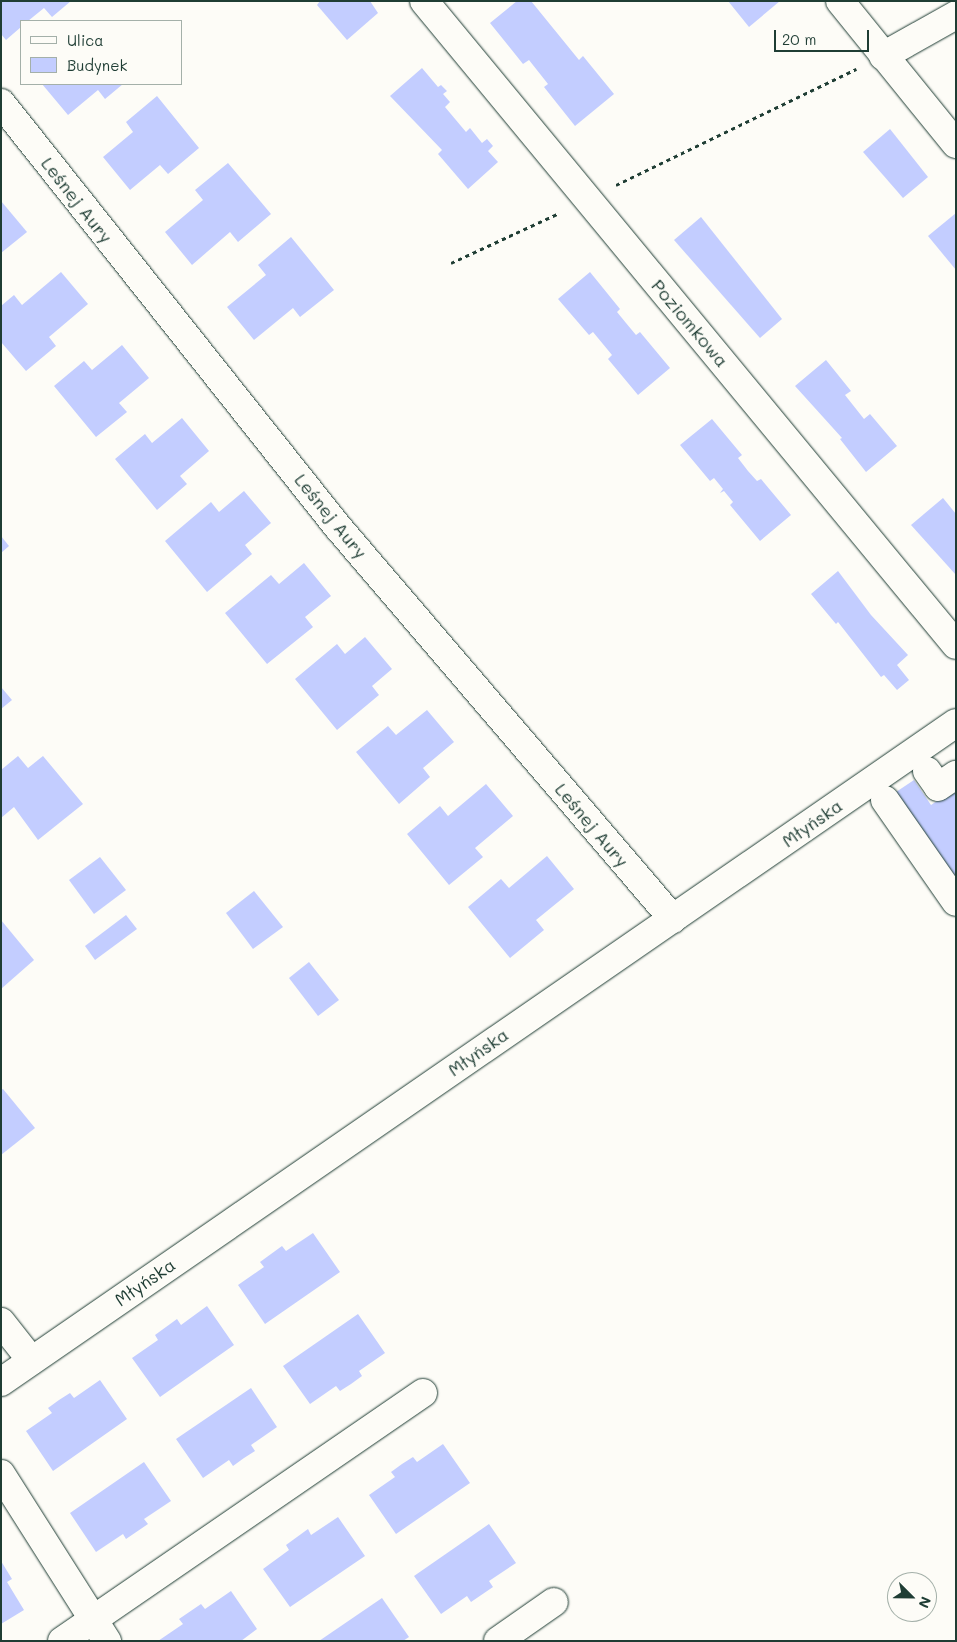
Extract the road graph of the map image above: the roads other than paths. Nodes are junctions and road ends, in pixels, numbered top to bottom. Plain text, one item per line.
1 (424, 1) edge
2 (840, 1) edge
3 (956, 15) edge
4 (883, 56) junction
5 (1, 103) edge
6 (956, 144) edge
7 (956, 645) edge
8 (956, 723) edge
9 (927, 771) dead end
10 (956, 774) edge
11 (885, 800) dead end
12 (956, 902) edge
13 (673, 919) junction
14 (1, 1322) edge
15 (31, 1360) junction
16 (1, 1382) edge
17 (423, 1393) dead end
18 (1, 1474) edge
19 (554, 1602) dead end
20 (100, 1630) edge
21 (62, 1641) edge
22 (498, 1641) edge

1 - 7 street, Poziomkowa
2 - 4 street
3 - 4 street
4 - 6 street
5 - 13 street, Leśnej Aury
8 - 13 street, Młyńska
9 - 10 street
11 - 12 street
13 - 15 street, Młyńska
14 - 15 street
15 - 16 street, Młyńska
17 - 20 street
18 - 20 street
19 - 22 street
20 - 21 street

